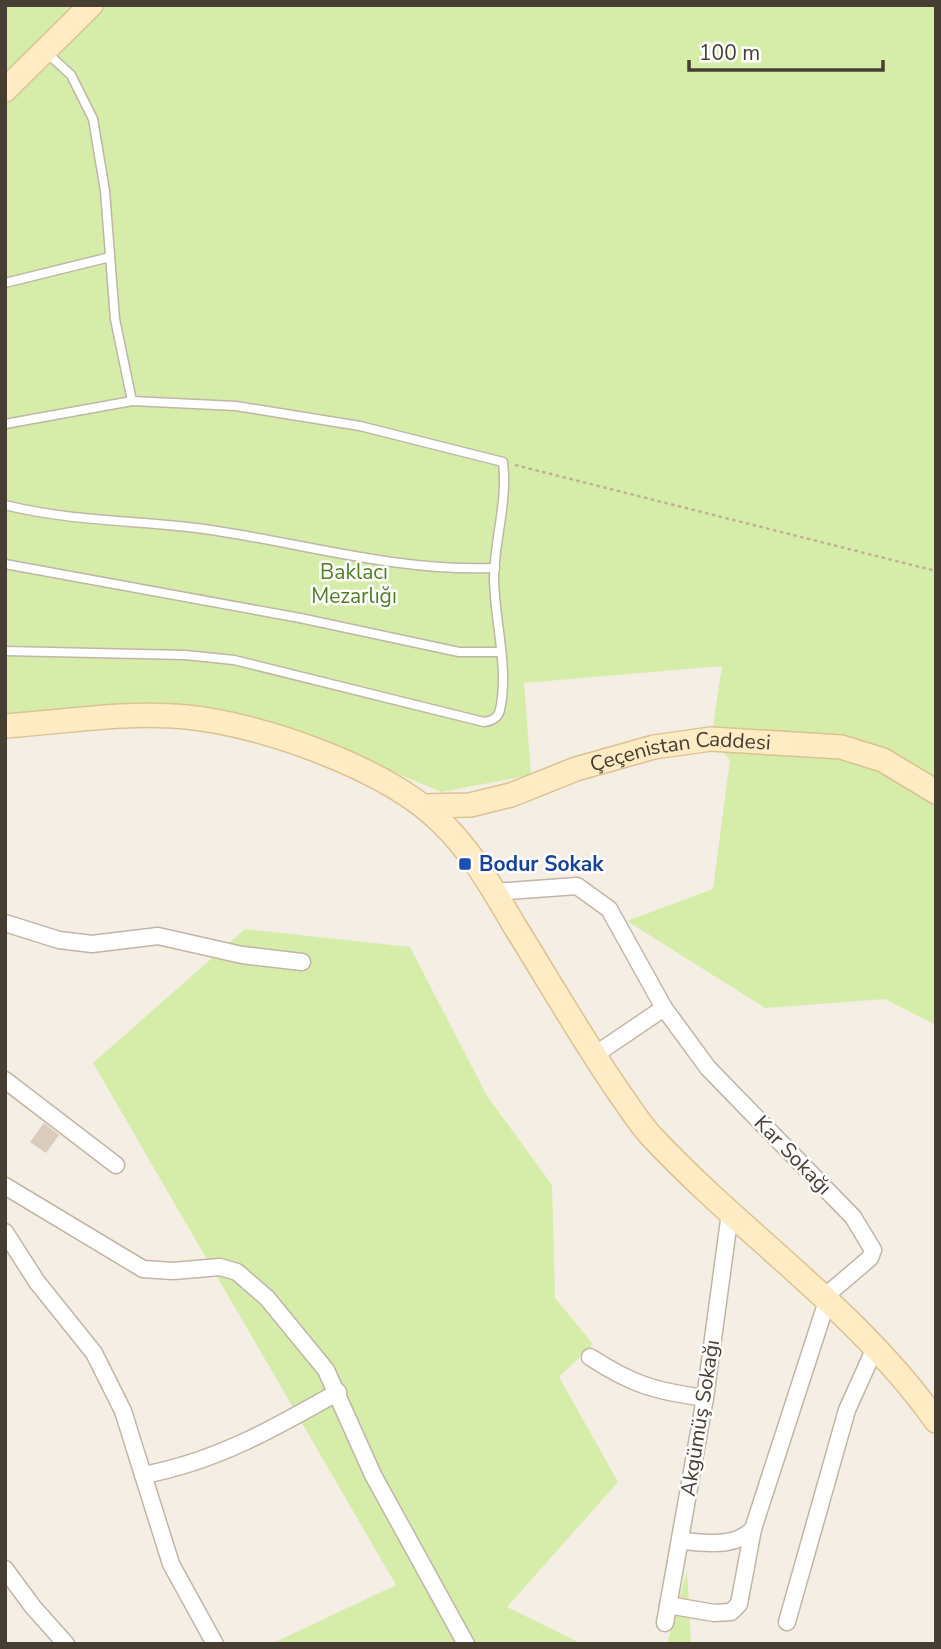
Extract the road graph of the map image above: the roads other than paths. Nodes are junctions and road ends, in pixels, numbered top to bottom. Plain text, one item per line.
1 (91, 5) edge
2 (43, 50) junction
3 (5, 90) edge
4 (110, 257) junction
5 (5, 283) edge
6 (132, 401) junction
7 (5, 424) edge
8 (5, 505) edge
9 (5, 564) edge
10 (495, 568) junction
11 (5, 651) edge
12 (501, 652) junction
13 (5, 726) edge
14 (936, 792) edge
15 (423, 807) junction
16 (494, 892) junction
17 (5, 923) edge
18 (302, 962) dead end
19 (664, 1008) junction
20 (593, 1056) junction
21 (5, 1080) edge
22 (116, 1165) dead end
23 (5, 1186) edge
24 (730, 1213) junction
25 (5, 1232) edge
26 (825, 1300) junction
27 (874, 1350) junction
28 (590, 1357) dead end
29 (338, 1392) junction
30 (705, 1398) junction
31 (936, 1421) edge
32 (143, 1475) junction
33 (752, 1529) junction
34 (680, 1541) junction
35 (5, 1569) edge
36 (668, 1605) junction
37 (787, 1622) dead end
38 (665, 1623) dead end
39 (64, 1643) edge
40 (215, 1644) edge
41 (466, 1644) edge

1 - 2 street
2 - 3 street
2 - 4 lane
4 - 5 lane
4 - 6 lane
6 - 7 lane
6 - 10 lane
8 - 10 lane
9 - 12 lane
10 - 12 lane
11 - 12 lane
13 - 15 street
14 - 15 street, Çeçenistan Caddesi
15 - 16 street
16 - 19 street
16 - 20 street
17 - 18 street
19 - 20 street
19 - 26 street, Kar Sokağı
20 - 24 street
21 - 22 street
23 - 29 street
24 - 26 street
24 - 30 street, Akgümüş Sokağı
25 - 32 street
26 - 27 street
26 - 33 street
27 - 31 street
27 - 37 street
28 - 30 street
29 - 32 street
29 - 41 street
30 - 34 street, Akgümüş Sokağı
32 - 40 street
33 - 34 street
33 - 36 street
34 - 36 street, Akgümüş Sokağı
35 - 39 street
36 - 38 street, Akgümüş Sokağı

